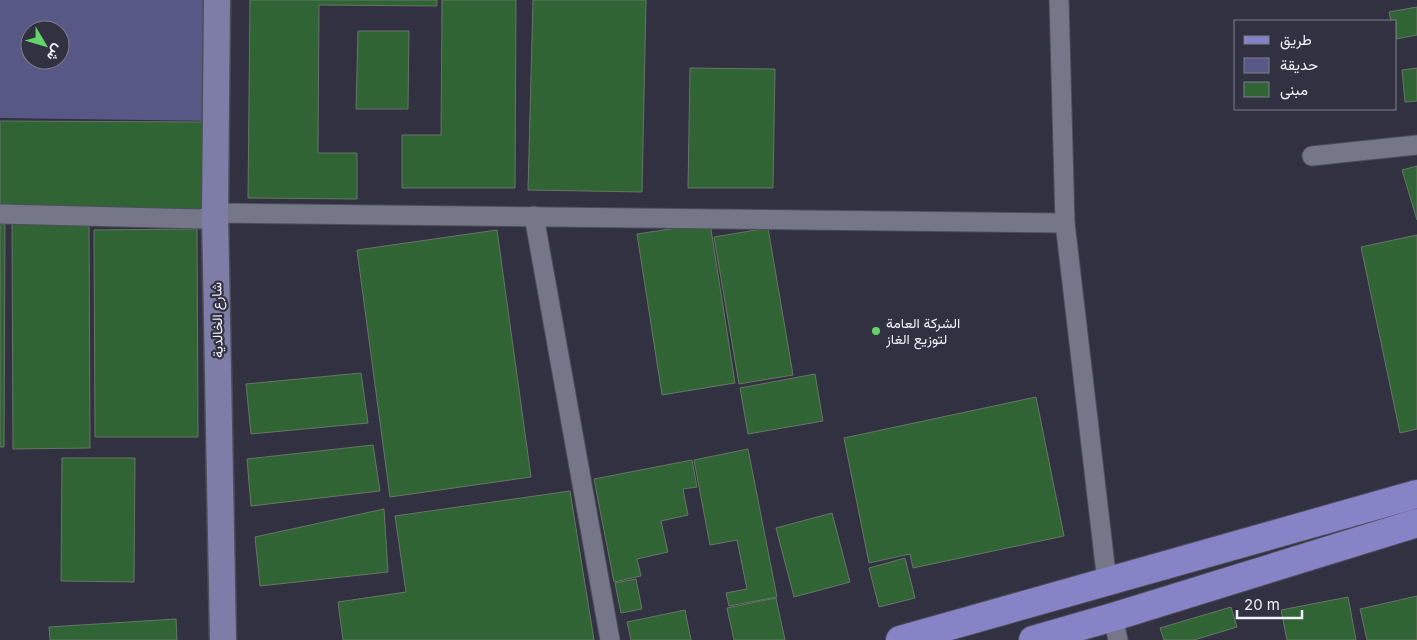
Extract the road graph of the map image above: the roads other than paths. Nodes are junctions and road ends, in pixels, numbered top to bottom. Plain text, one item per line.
1 (217, 0) edge
2 (1059, 0) edge
3 (1417, 144) edge
4 (1312, 156) dead end
5 (215, 213) junction
6 (0, 214) edge
7 (534, 216) junction
8 (1065, 224) junction
9 (1417, 494) edge
10 (1417, 524) edge
11 (1107, 582) junction
12 (1115, 628) edge
13 (223, 640) edge
14 (610, 640) edge
15 (900, 640) edge
16 (1033, 640) edge

1 - 5 main road, شارع الخالدية
2 - 8 street
3 - 4 street
5 - 6 street
5 - 7 street
5 - 13 main road, شارع الخالدية
7 - 8 street
7 - 14 street
8 - 11 street
9 - 11 main road
10 - 12 main road
11 - 15 main road
12 - 16 main road

